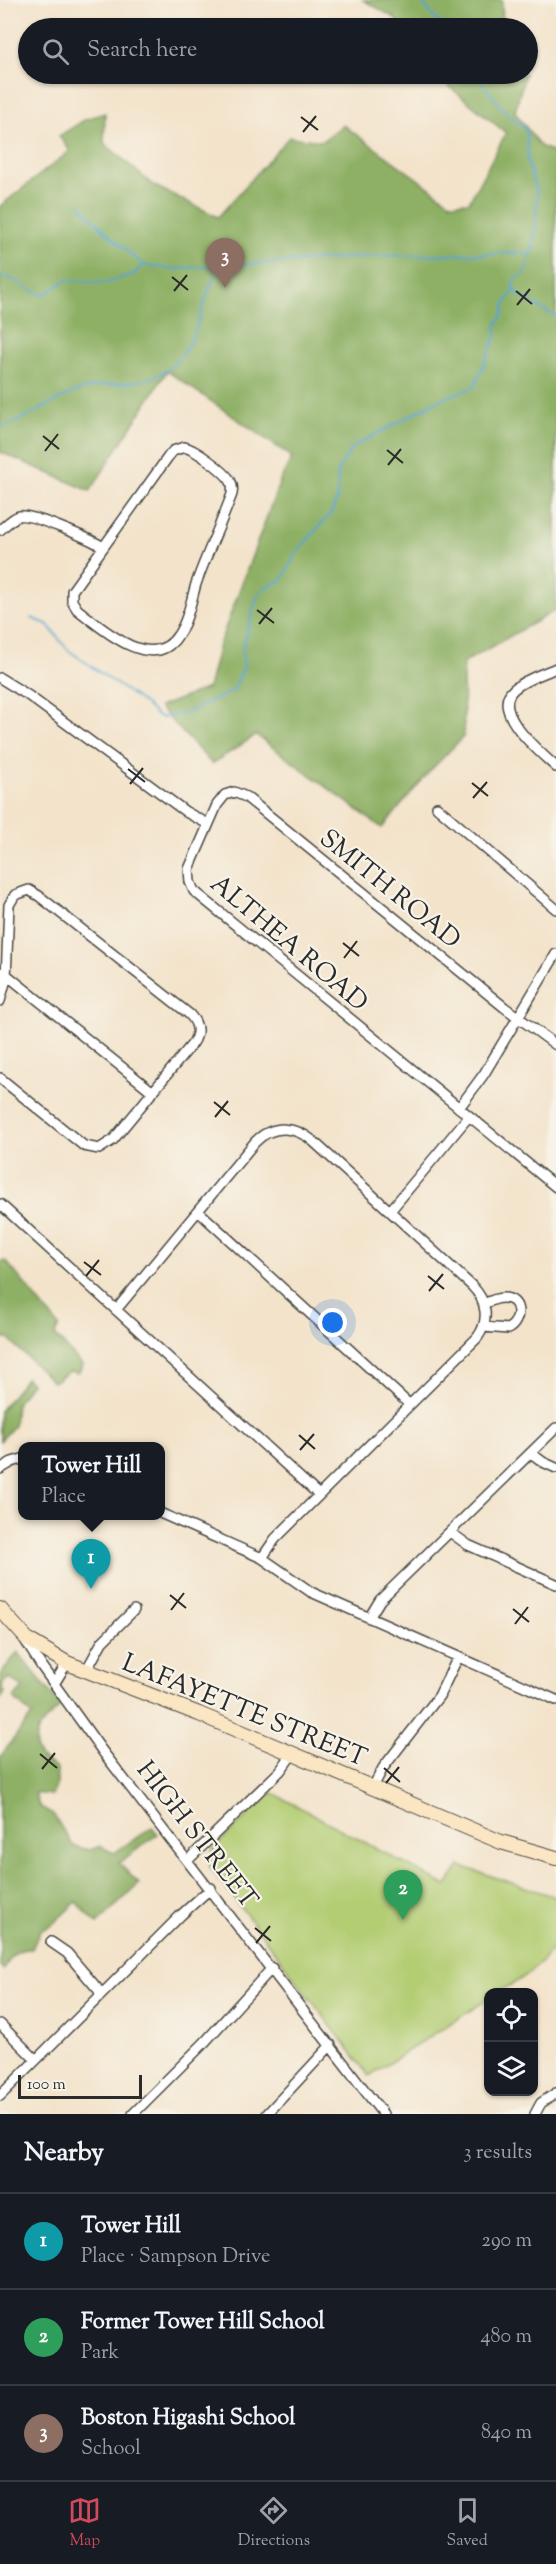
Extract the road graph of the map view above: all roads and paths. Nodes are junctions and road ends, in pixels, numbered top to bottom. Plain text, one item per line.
1 (0, 530) edge
2 (102, 547) junction
3 (556, 668) edge
4 (0, 678) edge
5 (556, 767) edge
6 (437, 807) dead end
7 (208, 824) junction
8 (556, 909) edge
9 (556, 954) edge
10 (3, 972) edge
11 (0, 1001) edge
12 (519, 1018) junction
13 (556, 1045) edge
14 (0, 1078) edge
15 (153, 1092) junction
16 (459, 1108) junction
17 (469, 1116) junction
18 (556, 1187) edge
19 (1, 1208) edge
20 (198, 1211) junction
21 (390, 1211) junction
22 (484, 1304) junction
23 (116, 1310) junction
24 (484, 1327) junction
25 (410, 1405) junction
26 (556, 1428) edge
27 (531, 1453) junction
28 (18, 1461) edge
29 (556, 1468) edge
30 (0, 1469) edge
31 (319, 1495) junction
32 (165, 1514) edge
33 (450, 1532) junction
34 (262, 1558) junction
35 (556, 1584) edge
36 (0, 1609) edge
37 (134, 1610) dead end
38 (369, 1618) junction
39 (22, 1635) junction
40 (458, 1657) junction
41 (67, 1663) junction
42 (86, 1671) junction
43 (54, 1684) junction
44 (556, 1700) edge
45 (293, 1753) junction
46 (373, 1787) junction
47 (556, 1858) edge
48 (188, 1860) junction
49 (211, 1888) junction
50 (51, 1942) dead end
51 (272, 1968) junction
52 (102, 1994) junction
53 (0, 2024) edge
54 (331, 2045) junction
55 (36, 2060) junction
56 (556, 2093) edge
57 (0, 2096) edge
58 (133, 2114) edge
59 (267, 2114) edge
60 (383, 2114) edge
61 (535, 2114) edge

1 - 2 street
2 - 2 street
3 - 5 street
4 - 7 street
6 - 8 street
7 - 12 street, SMITH ROAD
7 - 16 street, ALTHEA ROAD
9 - 12 street
10 - 11 street
10 - 15 street
10 - 15 street
12 - 13 street, SMITH ROAD
12 - 16 street
14 - 15 street
16 - 17 street, ALTHEA ROAD
17 - 18 street, ALTHEA ROAD
17 - 21 street
19 - 23 street
20 - 21 street
20 - 23 street
20 - 25 street
21 - 22 street
22 - 24 street
22 - 24 street
23 - 31 street
24 - 25 street
25 - 31 street
26 - 27 street
27 - 29 street
27 - 33 street
28 - 30 street
31 - 34 street
32 - 34 street
33 - 35 street
33 - 38 street
34 - 38 street
36 - 39 main road, HIGH STREET
37 - 42 street
38 - 40 street
39 - 41 main road, LAFAYETTE STREET
39 - 43 street, HIGH STREET
40 - 44 street
40 - 46 street
41 - 42 main road, LAFAYETTE STREET
41 - 43 street
42 - 45 main road, LAFAYETTE STREET
43 - 48 street, HIGH STREET
45 - 46 main road, LAFAYETTE STREET
45 - 48 street
46 - 47 main road, LAFAYETTE STREET
48 - 49 street, HIGH STREET
49 - 51 street, HIGH STREET
49 - 52 street
50 - 52 street
51 - 54 street, HIGH STREET
51 - 58 street
52 - 55 street
53 - 55 street
54 - 59 street
54 - 60 street, HIGH STREET
55 - 57 street
56 - 61 street

